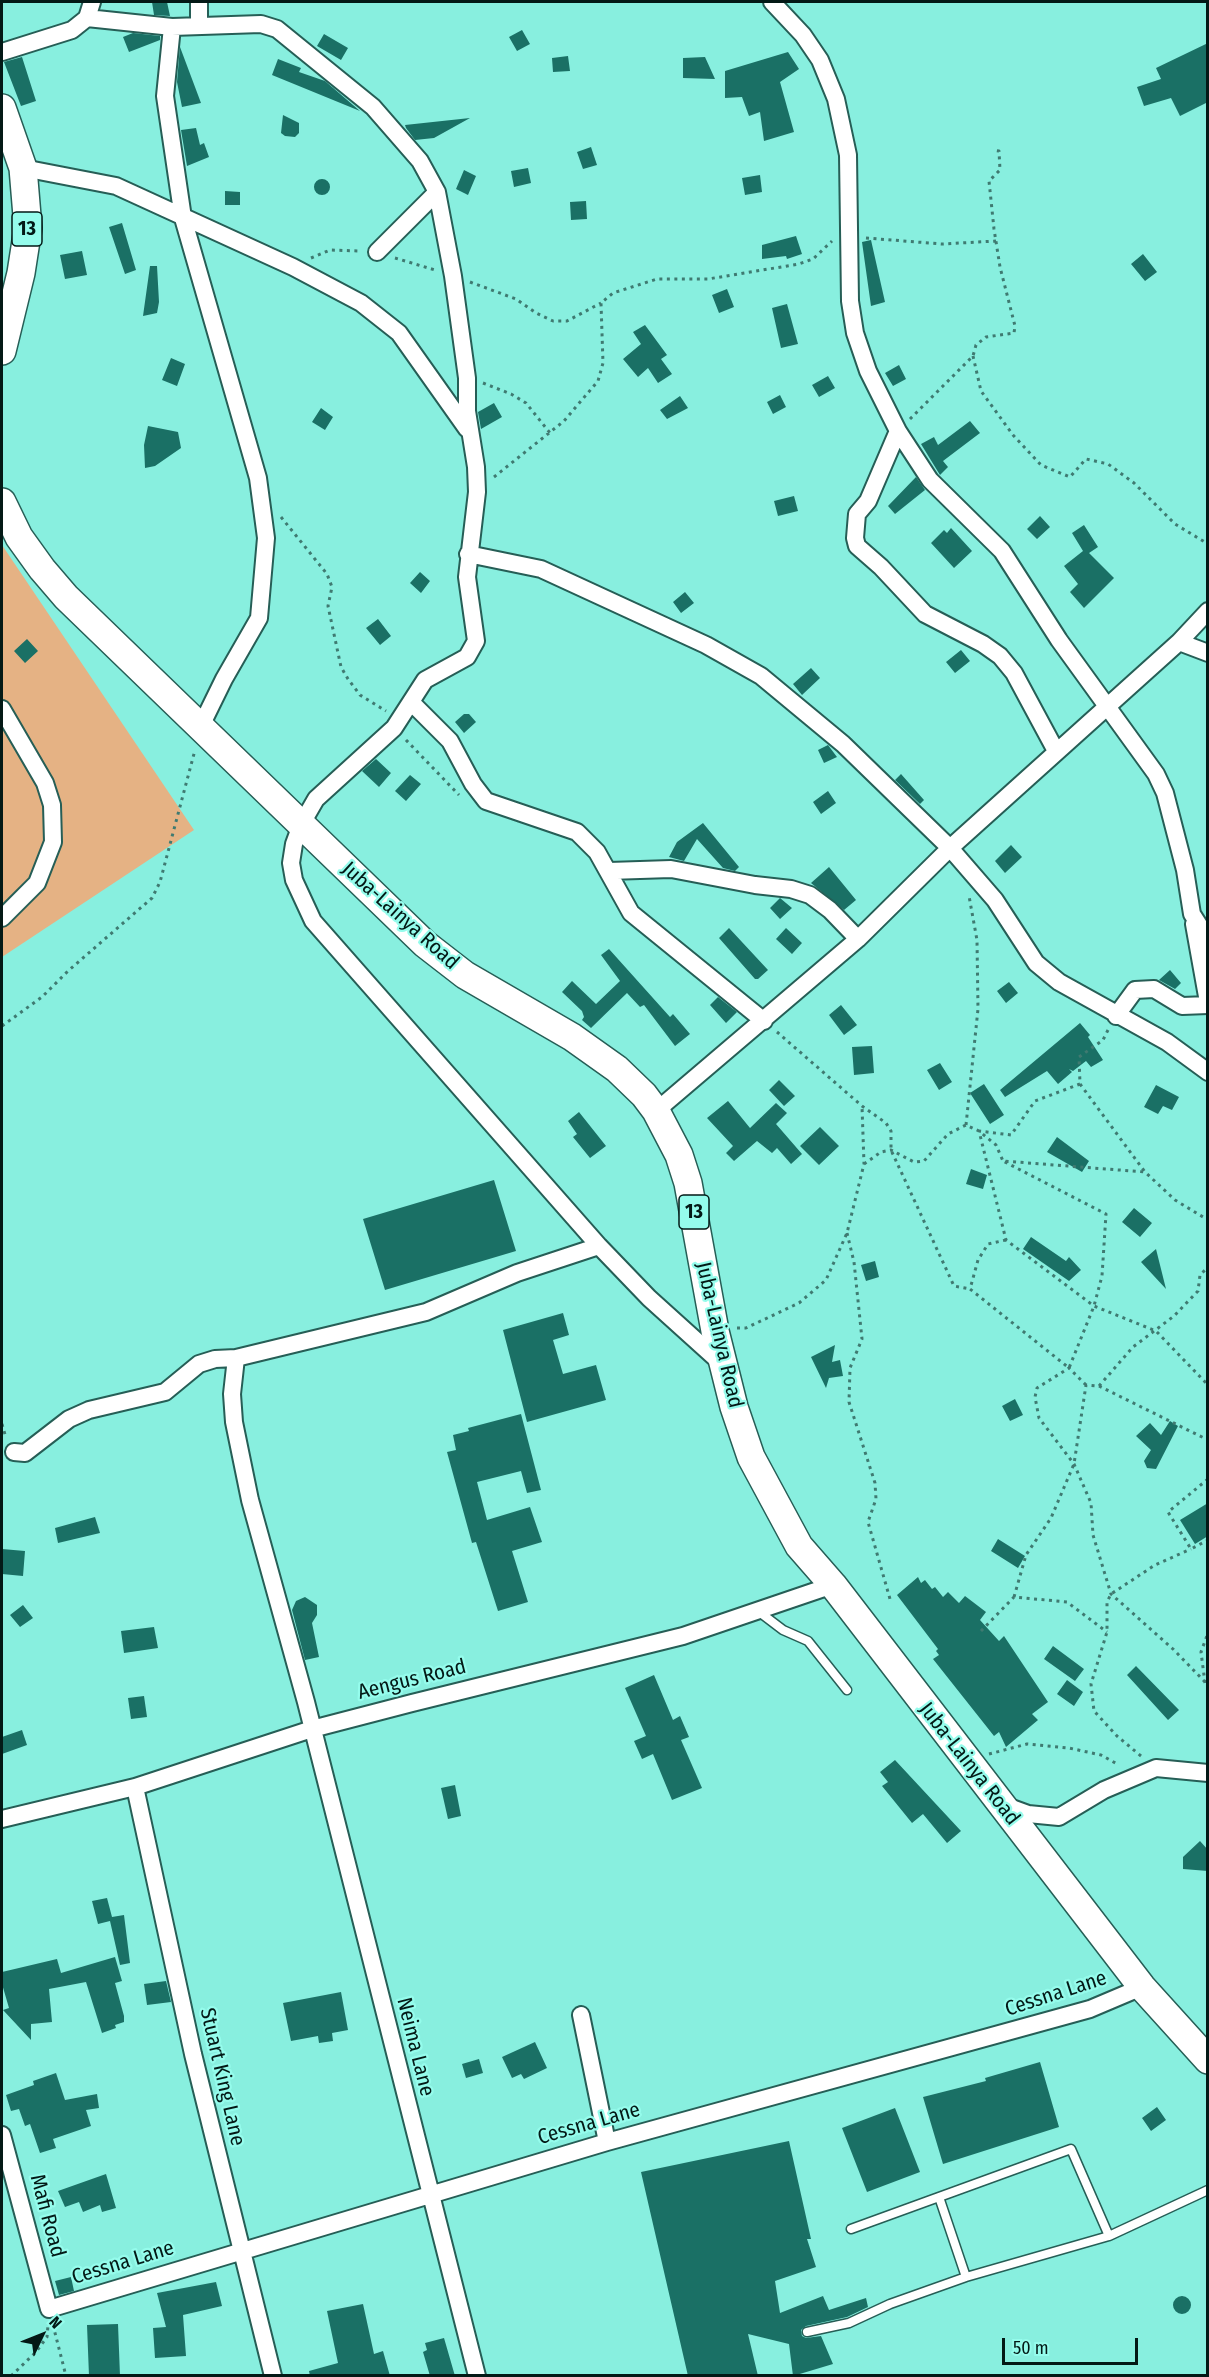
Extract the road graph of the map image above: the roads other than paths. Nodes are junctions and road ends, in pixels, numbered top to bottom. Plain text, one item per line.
1 (92, 2) edge
2 (199, 2) edge
3 (772, 2) edge
4 (788, 2) edge
5 (87, 18) junction
6 (199, 24) junction
7 (172, 27) junction
8 (803, 35) junction
9 (2, 52) edge
10 (2, 108) edge
11 (22, 168) junction
12 (437, 192) junction
13 (183, 218) junction
14 (377, 252) dead end
15 (2, 351) edge
16 (898, 431) junction
17 (469, 432) junction
18 (2, 502) edge
19 (468, 554) junction
20 (1208, 611) edge
21 (1179, 642) junction
22 (1208, 653) edge
23 (411, 702) junction
24 (1106, 705) junction
25 (2, 709) edge
26 (200, 728) junction
27 (1056, 751) junction
28 (301, 825) junction
29 (950, 848) junction
30 (609, 871) junction
31 (1192, 914) junction
32 (2, 918) edge
33 (1208, 931) edge
34 (858, 939) junction
35 (1208, 939) edge
36 (1208, 1003) edge
37 (1116, 1016) junction
38 (764, 1021) junction
39 (1208, 1072) edge
40 (656, 1111) junction
41 (598, 1246) junction
42 (236, 1358) junction
43 (722, 1364) junction
44 (14, 1452) dead end
45 (833, 1585) junction
46 (758, 1611) junction
47 (847, 1689) dead end
48 (312, 1729) junction
49 (1208, 1773) edge
50 (135, 1787) junction
51 (1000, 1804) junction
52 (2, 1819) edge
53 (1142, 1987) junction
54 (581, 2015) dead end
55 (1208, 2060) edge
56 (2, 2134) edge
57 (607, 2142) junction
58 (1208, 2190) edge
59 (429, 2195) junction
60 (939, 2198) junction
61 (851, 2229) dead end
62 (1109, 2236) junction
63 (241, 2252) junction
64 (966, 2277) junction
65 (49, 2308) joint
66 (807, 2332) dead end
67 (273, 2376) edge
68 (477, 2376) edge

1 - 5 street
2 - 6 street
3 - 8 street
4 - 8 street
5 - 7 street
5 - 9 street
6 - 7 street
6 - 12 street
7 - 13 street
8 - 16 street
10 - 11 main road, 13
11 - 13 street
11 - 15 main road, 13
12 - 14 street
12 - 17 street
13 - 17 street
13 - 26 street
16 - 24 street
16 - 27 street
17 - 19 street
18 - 26 main road, Juba-Lainya Road / 13
19 - 23 street
19 - 29 street
20 - 21 street
21 - 22 street
21 - 24 street
23 - 28 street
23 - 30 street
24 - 27 street
24 - 31 street
25 - 32 street
26 - 28 main road, Juba-Lainya Road / 13
27 - 29 street
28 - 40 main road, Juba-Lainya Road / 13
28 - 41 street
29 - 34 street
29 - 37 street
30 - 34 street
30 - 38 street
31 - 33 street
31 - 35 street
31 - 36 street
34 - 38 street
36 - 37 street
37 - 39 street
38 - 40 street
40 - 43 main road, Juba-Lainya Road / 13
41 - 42 street
41 - 43 street
42 - 44 street
42 - 48 street, Neima Lane
43 - 45 main road, Juba-Lainya Road / 13
45 - 46 street, Aengus Road
45 - 51 main road, Juba-Lainya Road / 13
46 - 47 lane
46 - 48 street, Aengus Road
48 - 50 street, Aengus Road
48 - 59 street, Neima Lane
49 - 51 street
50 - 52 street, Aengus Road
50 - 63 street, Stuart King Lane
51 - 53 main road, Juba-Lainya Road / 13
53 - 55 main road, Juba-Lainya Road / 13
53 - 57 street, Cessna Lane
54 - 57 street
56 - 65 street, Mafi Road
57 - 59 street, Cessna Lane
58 - 62 lane
59 - 63 street, Cessna Lane
59 - 68 street, Neima Lane
60 - 61 lane
60 - 62 lane
60 - 64 lane
62 - 64 lane
63 - 65 street, Cessna Lane
63 - 67 street, Stuart King Lane
64 - 66 lane

